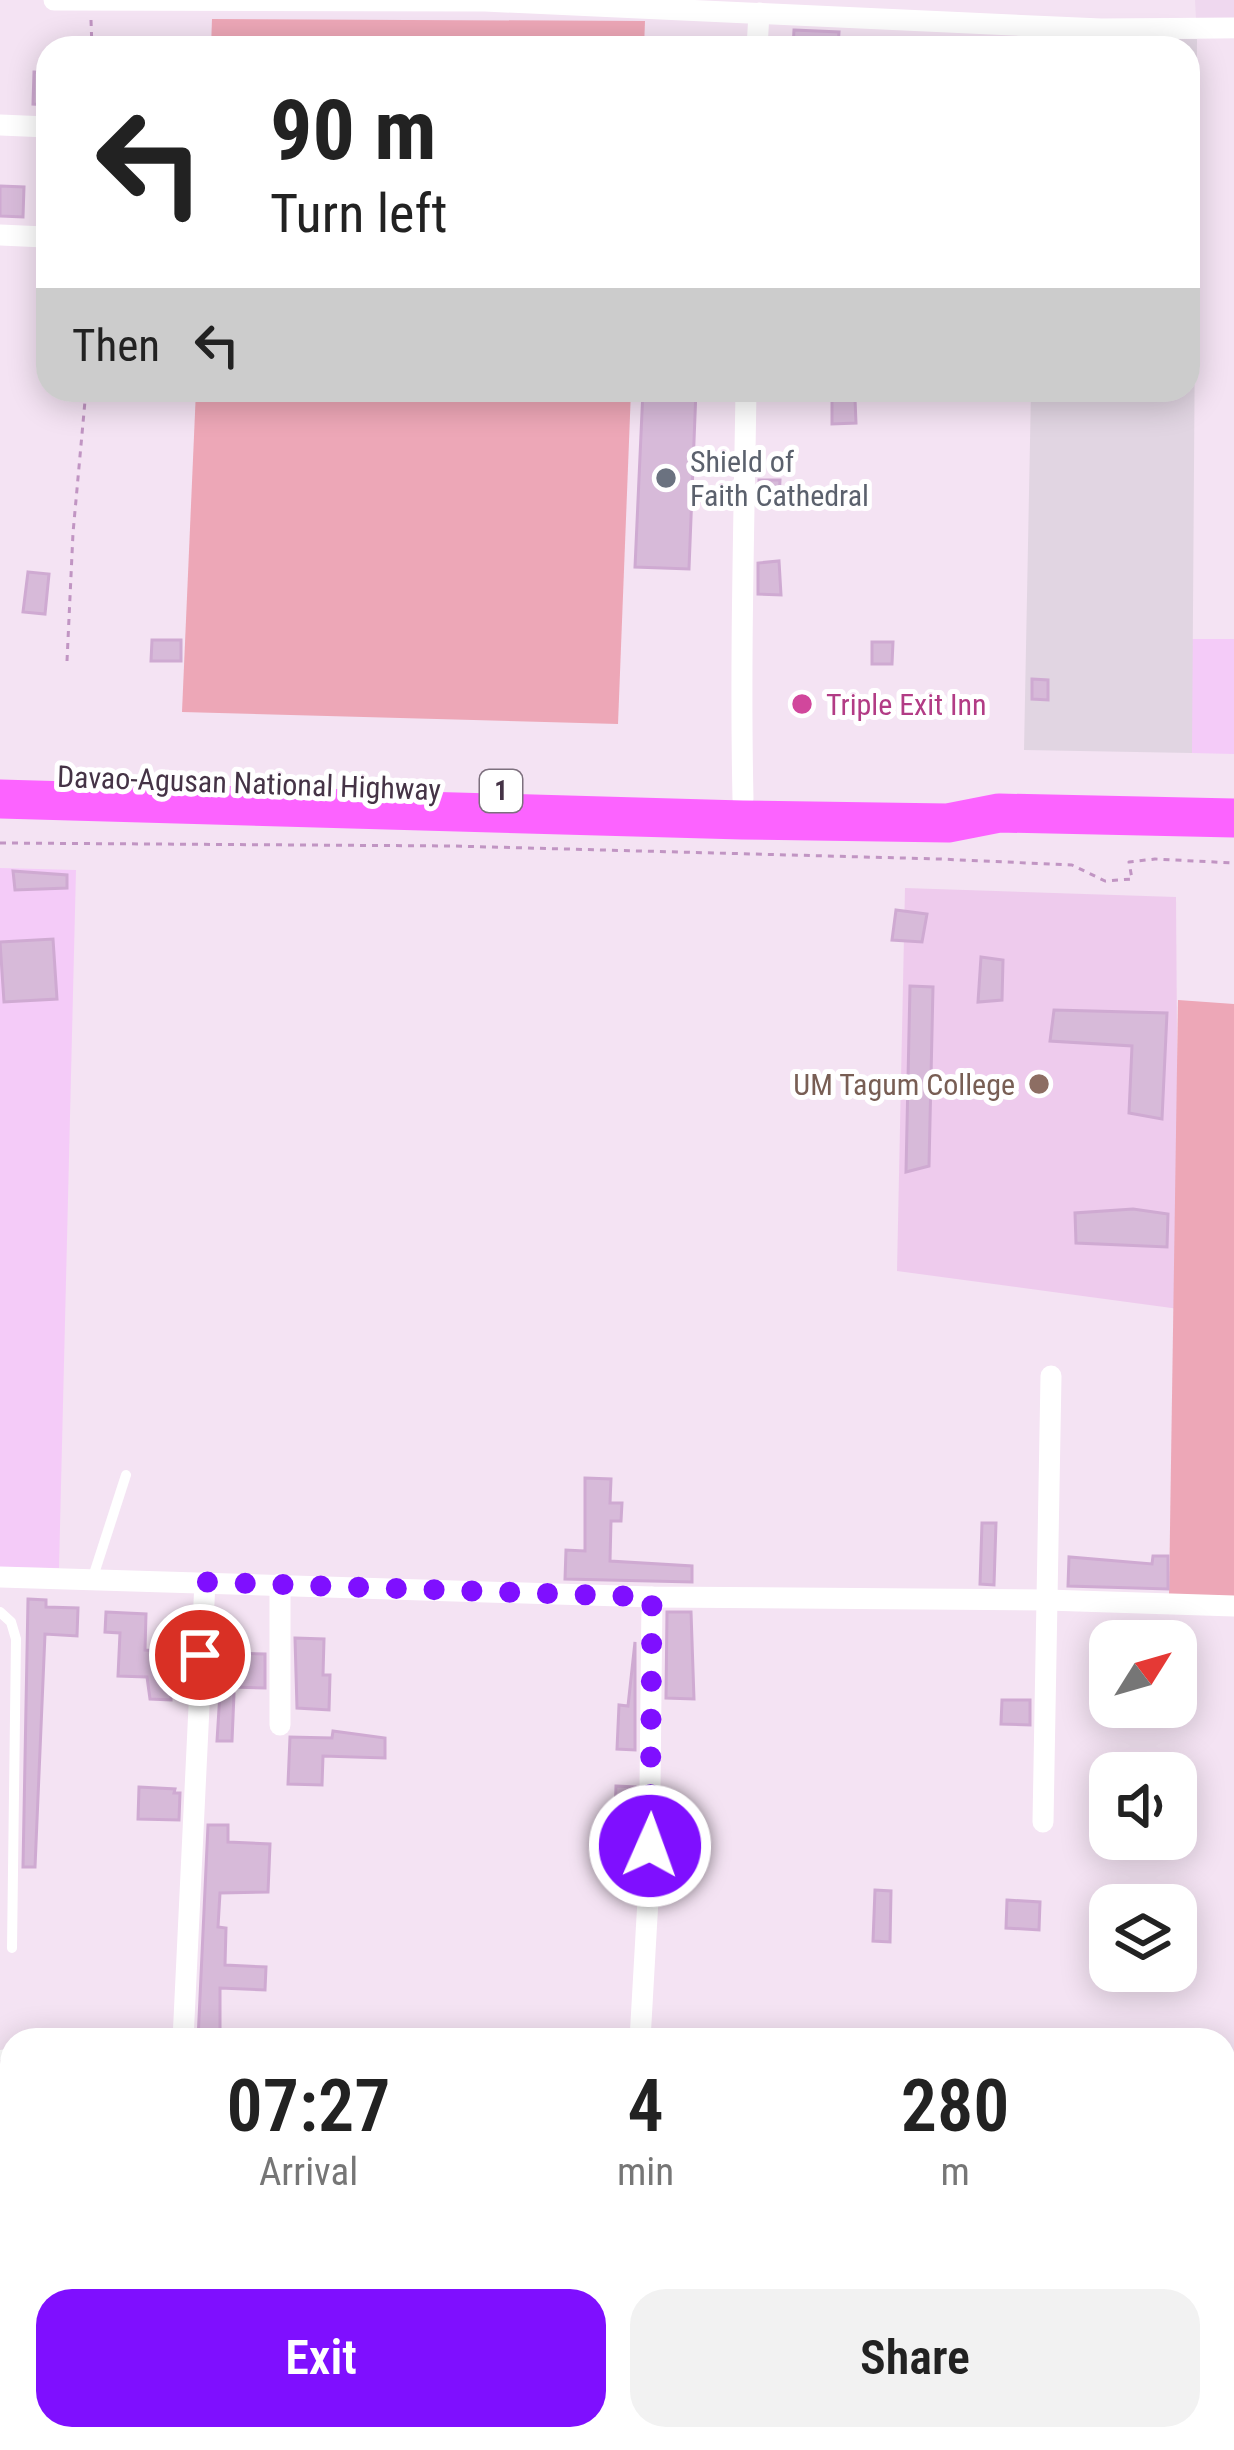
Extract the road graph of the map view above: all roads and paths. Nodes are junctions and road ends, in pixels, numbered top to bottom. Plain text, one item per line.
1 (54, 0) edge
2 (91, 3) edge
3 (759, 14) junction
4 (1234, 28) edge
5 (92, 36) edge
6 (758, 36) edge
7 (0, 125) edge
8 (36, 126) edge
9 (0, 235) edge
10 (36, 237) edge
11 (85, 402) edge
12 (746, 402) edge
13 (67, 661) dead end
14 (0, 776) edge
15 (743, 799) junction
16 (0, 800) edge
17 (668, 808) junction
18 (999, 813) junction
19 (1234, 818) edge
20 (0, 843) edge
21 (1234, 863) edge
22 (1051, 1376) dead end
23 (126, 1474) dead end
24 (0, 1577) edge
25 (92, 1580) junction
26 (205, 1582) junction
27 (280, 1584) junction
28 (652, 1597) junction
29 (1048, 1600) junction
30 (1234, 1606) edge
31 (0, 1612) edge
32 (280, 1725) dead end
33 (1042, 1822) dead end
34 (12, 1948) dead end
35 (184, 2028) edge
36 (641, 2028) edge

1 - 2 street
2 - 3 street
2 - 5 path
3 - 4 street
3 - 6 street
7 - 8 street
9 - 10 street
11 - 13 path
12 - 15 street
14 - 17 highway, Davao-Agusan National Highway / 1
15 - 17 highway, Davao-Agusan National Highway / 1
15 - 18 highway, Davao-Agusan National Highway / 1
16 - 17 highway, Davao-Agusan National Highway / 1
17 - 18 highway, Davao-Agusan National Highway / 1
18 - 19 highway, Davao-Agusan National Highway / 1
20 - 21 path
22 - 29 street
23 - 25 lane
24 - 25 street
25 - 26 street
26 - 27 street
26 - 35 street
27 - 28 street
27 - 32 street
28 - 29 street
28 - 36 street
29 - 30 street
29 - 33 street
31 - 34 lane

